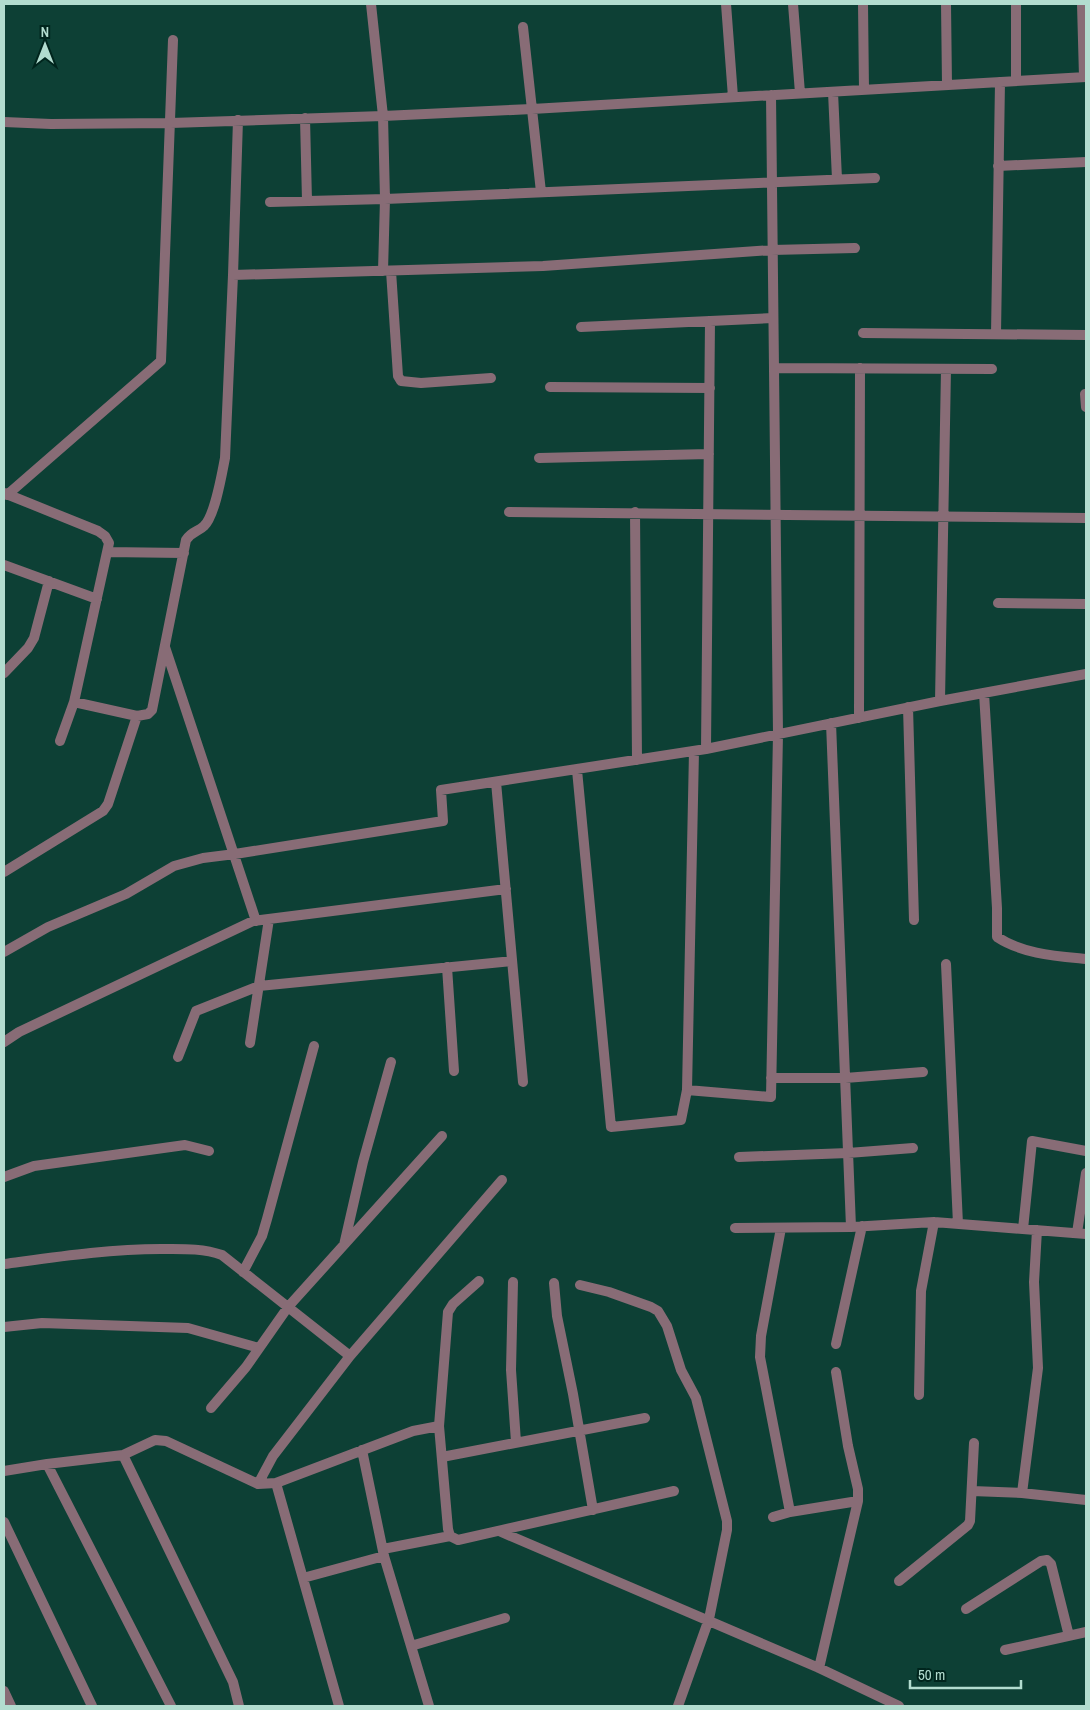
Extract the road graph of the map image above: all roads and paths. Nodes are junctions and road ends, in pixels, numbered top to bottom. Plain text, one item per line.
1 (371, 4) edge
2 (726, 4) edge
3 (793, 4) edge
4 (862, 4) edge
5 (946, 4) edge
6 (1016, 4) edge
7 (1082, 4) edge
8 (523, 27) dead end
9 (173, 40) dead end
10 (1085, 77) edge
11 (1016, 81) junction
12 (1000, 82) junction
13 (947, 85) junction
14 (864, 90) junction
15 (833, 92) junction
16 (800, 94) junction
17 (770, 95) junction
18 (733, 97) junction
19 (532, 109) junction
20 (383, 116) junction
21 (304, 118) junction
22 (238, 120) junction
23 (4, 122) edge
24 (170, 123) junction
25 (1086, 162) edge
26 (998, 166) junction
27 (875, 178) dead end
28 (837, 179) junction
29 (772, 182) junction
30 (541, 192) junction
31 (386, 199) junction
32 (307, 200) junction
33 (270, 202) dead end
34 (855, 248) dead end
35 (772, 250) junction
36 (387, 271) junction
37 (233, 275) junction
38 (773, 318) junction
39 (710, 321) junction
40 (581, 327) dead end
41 (863, 333) dead end
42 (996, 334) junction
43 (1086, 335) edge
44 (774, 368) junction
45 (860, 368) junction
46 (946, 368) junction
47 (992, 369) dead end
48 (491, 378) dead end
49 (550, 386) dead end
50 (710, 388) junction
51 (1085, 394) edge
52 (1086, 407) edge
53 (709, 454) junction
54 (539, 458) dead end
55 (5, 494) edge
56 (509, 512) dead end
57 (635, 512) junction
58 (709, 513) junction
59 (775, 516) junction
60 (859, 516) junction
61 (943, 517) junction
62 (1086, 518) edge
63 (107, 552) junction
64 (184, 553) junction
65 (4, 565) edge
66 (49, 581) junction
67 (97, 599) junction
68 (998, 603) dead end
69 (1086, 604) edge
70 (165, 646) junction
71 (4, 673) edge
72 (1086, 674) edge
73 (984, 693) junction
74 (940, 701) junction
75 (74, 702) junction
76 (908, 708) junction
77 (137, 716) junction
78 (859, 718) junction
79 (831, 723) junction
80 (778, 734) junction
81 (60, 741) dead end
82 (706, 749) junction
83 (694, 751) junction
84 (637, 760) junction
85 (577, 770) junction
86 (496, 782) junction
87 (235, 854) junction
88 (5, 868) edge
89 (506, 889) junction
90 (269, 919) junction
91 (914, 920) dead end
92 (256, 921) junction
93 (4, 952) edge
94 (1086, 960) edge
95 (512, 961) junction
96 (946, 964) dead end
97 (447, 967) junction
98 (259, 986) junction
99 (4, 1042) edge
100 (250, 1043) dead end
101 (314, 1046) dead end
102 (178, 1057) dead end
103 (391, 1062) dead end
104 (454, 1071) dead end
105 (923, 1072) dead end
106 (771, 1078) junction
107 (845, 1078) junction
108 (523, 1082) dead end
109 (687, 1090) junction
110 (442, 1136) dead end
111 (913, 1148) dead end
112 (208, 1151) dead end
113 (1086, 1151) edge
114 (848, 1154) junction
115 (739, 1158) dead end
116 (1086, 1173) edge
117 (4, 1177) edge
118 (502, 1180) dead end
119 (934, 1222) junction
120 (958, 1224) junction
121 (851, 1226) junction
122 (862, 1226) junction
123 (735, 1228) dead end
124 (782, 1228) junction
125 (1023, 1229) junction
126 (1037, 1230) junction
127 (1082, 1234) edge
128 (343, 1246) junction
129 (4, 1264) edge
130 (243, 1272) junction
131 (479, 1281) dead end
132 (513, 1282) dead end
133 (554, 1283) dead end
134 (580, 1286) dead end
135 (288, 1307) junction
136 (4, 1327) edge
137 (836, 1344) dead end
138 (259, 1348) junction
139 (350, 1356) junction
140 (836, 1372) dead end
141 (919, 1395) dead end
142 (211, 1408) dead end
143 (645, 1418) dead end
144 (439, 1426) junction
145 (580, 1430) junction
146 (516, 1442) junction
147 (974, 1443) dead end
148 (362, 1450) junction
149 (123, 1455) junction
150 (442, 1457) junction
151 (47, 1464) junction
152 (4, 1472) edge
153 (276, 1483) junction
154 (258, 1484) junction
155 (674, 1491) dead end
156 (972, 1492) junction
157 (1022, 1493) junction
158 (1086, 1500) edge
159 (858, 1501) junction
160 (592, 1510) junction
161 (790, 1512) junction
162 (773, 1517) dead end
163 (4, 1522) edge
164 (499, 1531) junction
165 (450, 1536) junction
166 (384, 1553) junction
167 (303, 1578) junction
168 (899, 1581) dead end
169 (966, 1609) dead end
170 (505, 1618) dead end
171 (709, 1620) junction
172 (1086, 1632) edge
173 (1069, 1636) junction
174 (411, 1646) junction
175 (1005, 1650) dead end
176 (819, 1668) junction
177 (4, 1692) edge
178 (11, 1706) edge
179 (92, 1706) edge
180 (171, 1706) edge
181 (239, 1706) edge
182 (339, 1706) edge
183 (429, 1706) edge
184 (678, 1706) edge
185 (899, 1706) edge

1 - 20 street
2 - 18 street
3 - 16 street
4 - 14 street
5 - 13 street
6 - 11 street
7 - 10 street
8 - 19 street
9 - 24 street
10 - 11 street
11 - 12 street
12 - 13 street
12 - 26 street
13 - 14 street
14 - 15 street
15 - 16 street
15 - 28 street
16 - 17 street
17 - 18 street
17 - 29 street
18 - 19 street
19 - 20 street
19 - 30 street
20 - 21 street
20 - 31 street
21 - 22 street
21 - 32 street
22 - 24 street
22 - 37 street
23 - 24 street
24 - 55 street
25 - 26 street
26 - 42 street
27 - 28 street
28 - 29 street
29 - 30 street
29 - 35 street
30 - 31 street
31 - 32 street
31 - 36 street
32 - 33 street
34 - 35 street
35 - 36 street
35 - 38 street
36 - 37 street
36 - 48 street
37 - 64 street
38 - 39 street
38 - 44 street
39 - 40 street
39 - 50 street
41 - 42 street
42 - 43 street
44 - 45 street
44 - 59 street
45 - 46 street
45 - 60 street
46 - 47 street
46 - 61 street
49 - 50 street
50 - 53 street
51 - 52 street
53 - 54 street
53 - 58 street
55 - 63 street
56 - 57 street
57 - 58 street
57 - 84 street
58 - 59 street
58 - 82 street
59 - 60 street
59 - 80 street
60 - 61 street
60 - 78 street
61 - 62 street
61 - 74 street
63 - 64 street
63 - 67 street
64 - 70 street
65 - 66 street
66 - 67 street
66 - 71 street
67 - 75 street
68 - 69 street
70 - 77 street
70 - 87 street
72 - 73 street
73 - 74 street
73 - 94 street
74 - 76 street
75 - 77 street
75 - 81 street
76 - 78 street
76 - 91 street
77 - 88 street
78 - 79 street
79 - 80 street
79 - 107 street
80 - 82 street
80 - 106 street
82 - 83 street
83 - 84 street
83 - 109 street
84 - 85 street
85 - 86 street
85 - 109 street
86 - 87 street
86 - 89 street
87 - 92 street
87 - 93 street
89 - 90 street
89 - 95 street
90 - 92 street
90 - 98 street
92 - 99 street
95 - 97 street
95 - 108 street
96 - 120 street
97 - 98 street
97 - 104 street
98 - 100 street
98 - 102 street
101 - 130 street
103 - 128 street
105 - 107 street
106 - 107 street
106 - 109 street
107 - 114 street
110 - 128 street
111 - 114 street
112 - 117 street
113 - 125 street
114 - 115 street
114 - 121 street
116 - 127 street
118 - 139 street
119 - 120 street
119 - 122 street
119 - 141 street
120 - 125 street
121 - 122 street
121 - 124 street
122 - 137 street
123 - 124 street
124 - 161 street
125 - 126 street
126 - 127 street
126 - 157 street
128 - 135 street
129 - 130 street
130 - 135 street
131 - 144 street
132 - 146 street
133 - 145 street
134 - 171 street
135 - 138 street
135 - 139 street
136 - 138 street
138 - 142 street
139 - 154 street
140 - 159 street
143 - 145 street
144 - 148 street
144 - 150 street
145 - 146 street
145 - 160 street
146 - 150 street
147 - 156 street
148 - 153 street
148 - 166 street
149 - 151 street
149 - 154 street
149 - 181 street
150 - 165 street
151 - 152 street
151 - 180 street
153 - 154 street
153 - 167 street
155 - 160 street
156 - 157 street
156 - 168 street
157 - 158 street
159 - 161 street
159 - 176 street
160 - 164 street
161 - 162 street
163 - 179 street
164 - 165 street
164 - 171 street
165 - 166 street
166 - 167 street
166 - 174 street
167 - 182 street
169 - 173 street
170 - 174 street
171 - 176 street
171 - 184 street
172 - 173 street
173 - 175 street
174 - 183 street
176 - 185 street
177 - 178 street

